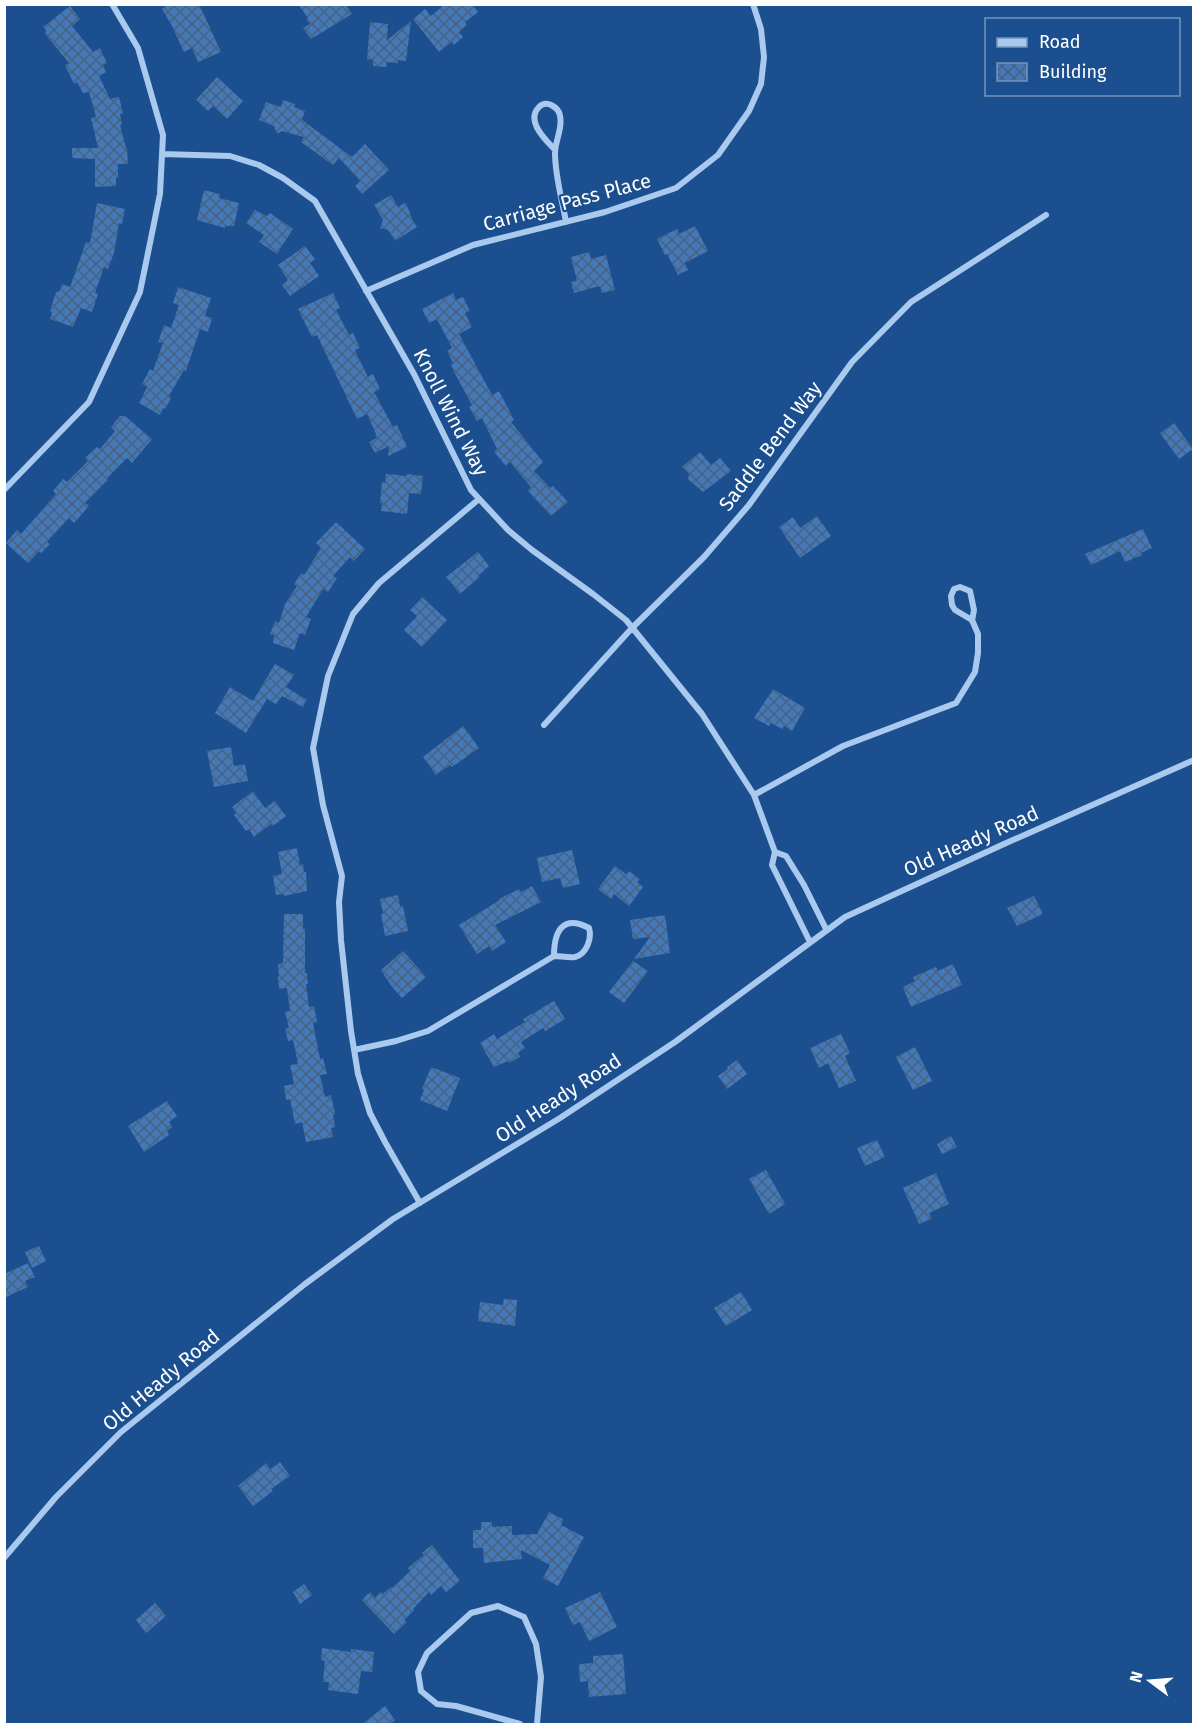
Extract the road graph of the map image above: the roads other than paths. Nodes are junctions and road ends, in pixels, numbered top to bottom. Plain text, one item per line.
1 (112, 4) edge
2 (753, 4) edge
3 (555, 150) junction
4 (162, 154) junction
5 (1046, 214) dead end
6 (566, 222) junction
7 (366, 291) junction
8 (4, 490) edge
9 (479, 499) junction
10 (972, 621) junction
11 (632, 628) junction
12 (544, 725) dead end
13 (1194, 760) edge
14 (754, 795) junction
15 (775, 852) junction
16 (826, 929) junction
17 (810, 942) junction
18 (554, 956) junction
19 (354, 1050) junction
20 (420, 1203) junction
21 (4, 1558) edge
22 (520, 1725) edge
23 (537, 1725) edge

1 - 4 street
2 - 6 street, Carriage Pass Place
3 - 3 street
3 - 6 street
4 - 7 street, Knoll Wind Way
4 - 8 street
5 - 11 street, Saddle Bend Way
6 - 7 street, Carriage Pass Place
7 - 9 street, Knoll Wind Way
9 - 11 street, Knoll Wind Way
9 - 19 street
10 - 10 street
10 - 14 street
11 - 12 street, Saddle Bend Way
11 - 14 street, Knoll Wind Way
13 - 16 street, Old Heady Road
14 - 15 street, Knoll Wind Way
15 - 16 street, Knoll Wind Way
15 - 17 street, Knoll Wind Way
16 - 17 street, Old Heady Road
17 - 20 street, Old Heady Road
18 - 18 street
18 - 19 street
19 - 20 street
20 - 21 street, Old Heady Road
22 - 23 street

